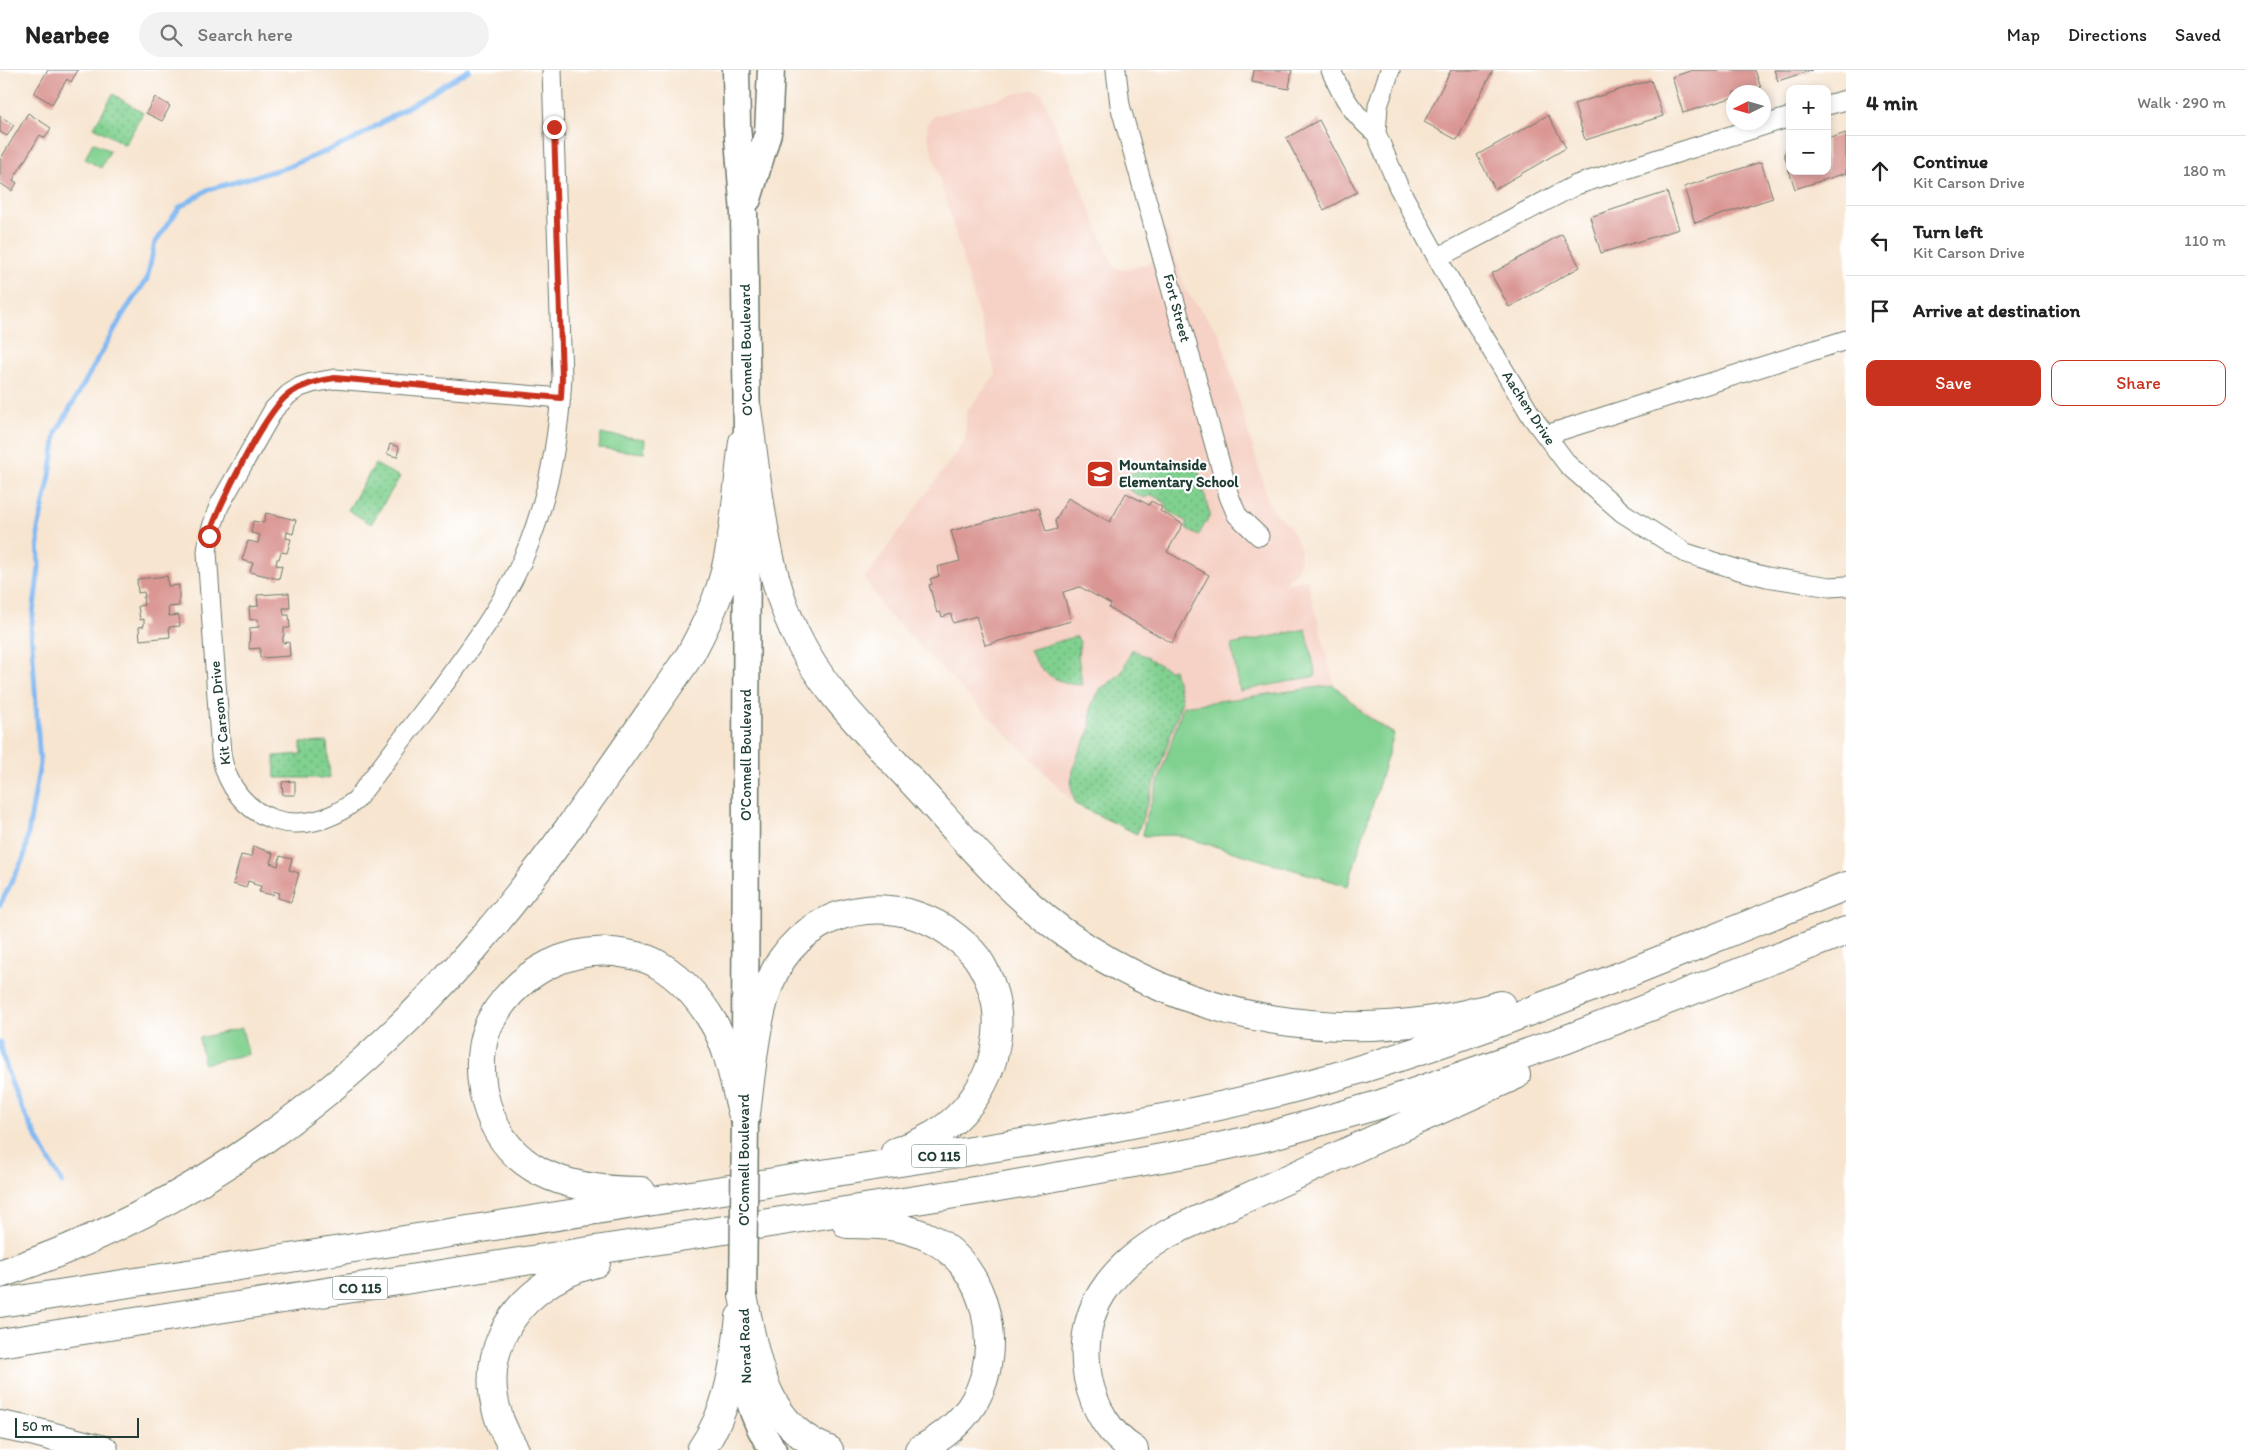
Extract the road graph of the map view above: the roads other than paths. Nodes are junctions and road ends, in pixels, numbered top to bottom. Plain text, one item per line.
1 (552, 70) edge
2 (736, 70) edge
3 (771, 70) edge
4 (1116, 70) edge
5 (1331, 70) edge
6 (1390, 70) edge
7 (1846, 100) edge
8 (1831, 104) edge
9 (1786, 118) edge
10 (1376, 132) junction
11 (744, 214) junction
12 (1437, 258) junction
13 (1846, 340) edge
14 (561, 398) junction
15 (747, 408) junction
16 (1546, 435) junction
17 (1258, 536) dead end
18 (1846, 586) edge
19 (1846, 886) edge
20 (1758, 920) junction
21 (1846, 931) edge
22 (1781, 956) junction
23 (744, 1121) junction
24 (771, 1182) junction
25 (718, 1192) junction
26 (773, 1223) junction
27 (719, 1232) junction
28 (0, 1274) edge
29 (743, 1296) junction
30 (0, 1303) edge
31 (0, 1343) edge
32 (0, 1425) edge
33 (104, 1450) edge
34 (515, 1450) edge
35 (701, 1450) edge
36 (773, 1450) edge
37 (828, 1450) edge
38 (920, 1450) edge
39 (1134, 1450) edge

1 - 14 street, Kit Carson Drive
2 - 11 main road, O'Connell Boulevard
3 - 11 main road, O'Connell Boulevard
4 - 17 street, Fort Street
5 - 10 street
6 - 10 street, Aachen Drive
7 - 8 street
9 - 12 street
10 - 12 street, Aachen Drive
11 - 15 main road, O'Connell Boulevard
12 - 16 street, Aachen Drive
13 - 16 street
14 - 14 street, Kit Carson Drive
15 - 20 highway
15 - 23 main road, O'Connell Boulevard
15 - 28 highway
16 - 18 street, Aachen Drive
19 - 20 highway, CO 115
20 - 24 highway, CO 115
21 - 22 highway, CO 115
22 - 26 highway, CO 115
22 - 39 highway
23 - 24 highway
23 - 25 highway
23 - 29 main road, O'Connell Boulevard, bridge
24 - 25 highway, CO 115
25 - 30 highway, CO 115
26 - 27 highway, CO 115
26 - 38 highway
27 - 31 highway, CO 115
27 - 34 highway
29 - 35 highway
29 - 36 main road, Norad Road
29 - 37 highway
32 - 33 highway

